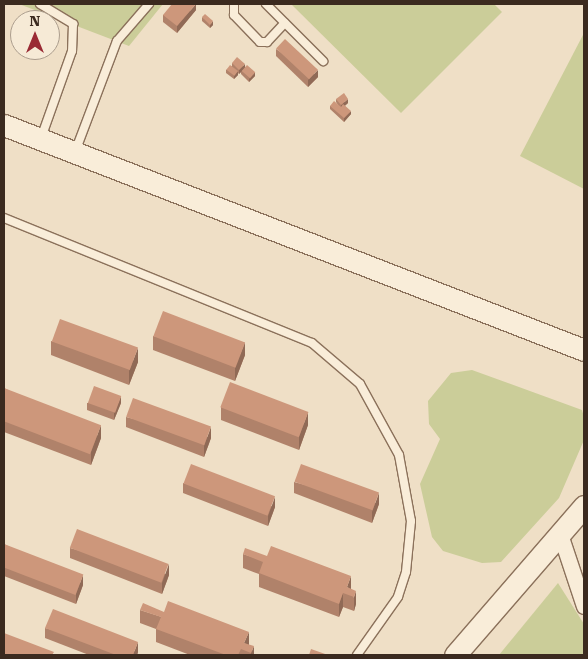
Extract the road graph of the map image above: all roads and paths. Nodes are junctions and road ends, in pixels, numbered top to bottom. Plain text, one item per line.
1 (40, 4) edge
2 (149, 4) edge
3 (234, 4) edge
4 (266, 4) edge
5 (285, 23) junction
6 (323, 61) dead end
7 (4, 125) edge
8 (40, 140) junction
9 (74, 153) junction
10 (4, 218) edge
11 (584, 350) edge
12 (584, 506) edge
13 (560, 534) junction
14 (584, 606) edge
15 (356, 655) edge
16 (455, 655) edge

1 - 8 lane
2 - 9 lane
3 - 5 lane
4 - 5 lane
5 - 6 lane
7 - 8 street
8 - 9 street
9 - 11 street
10 - 15 lane
12 - 13 street
13 - 14 street
13 - 16 street

